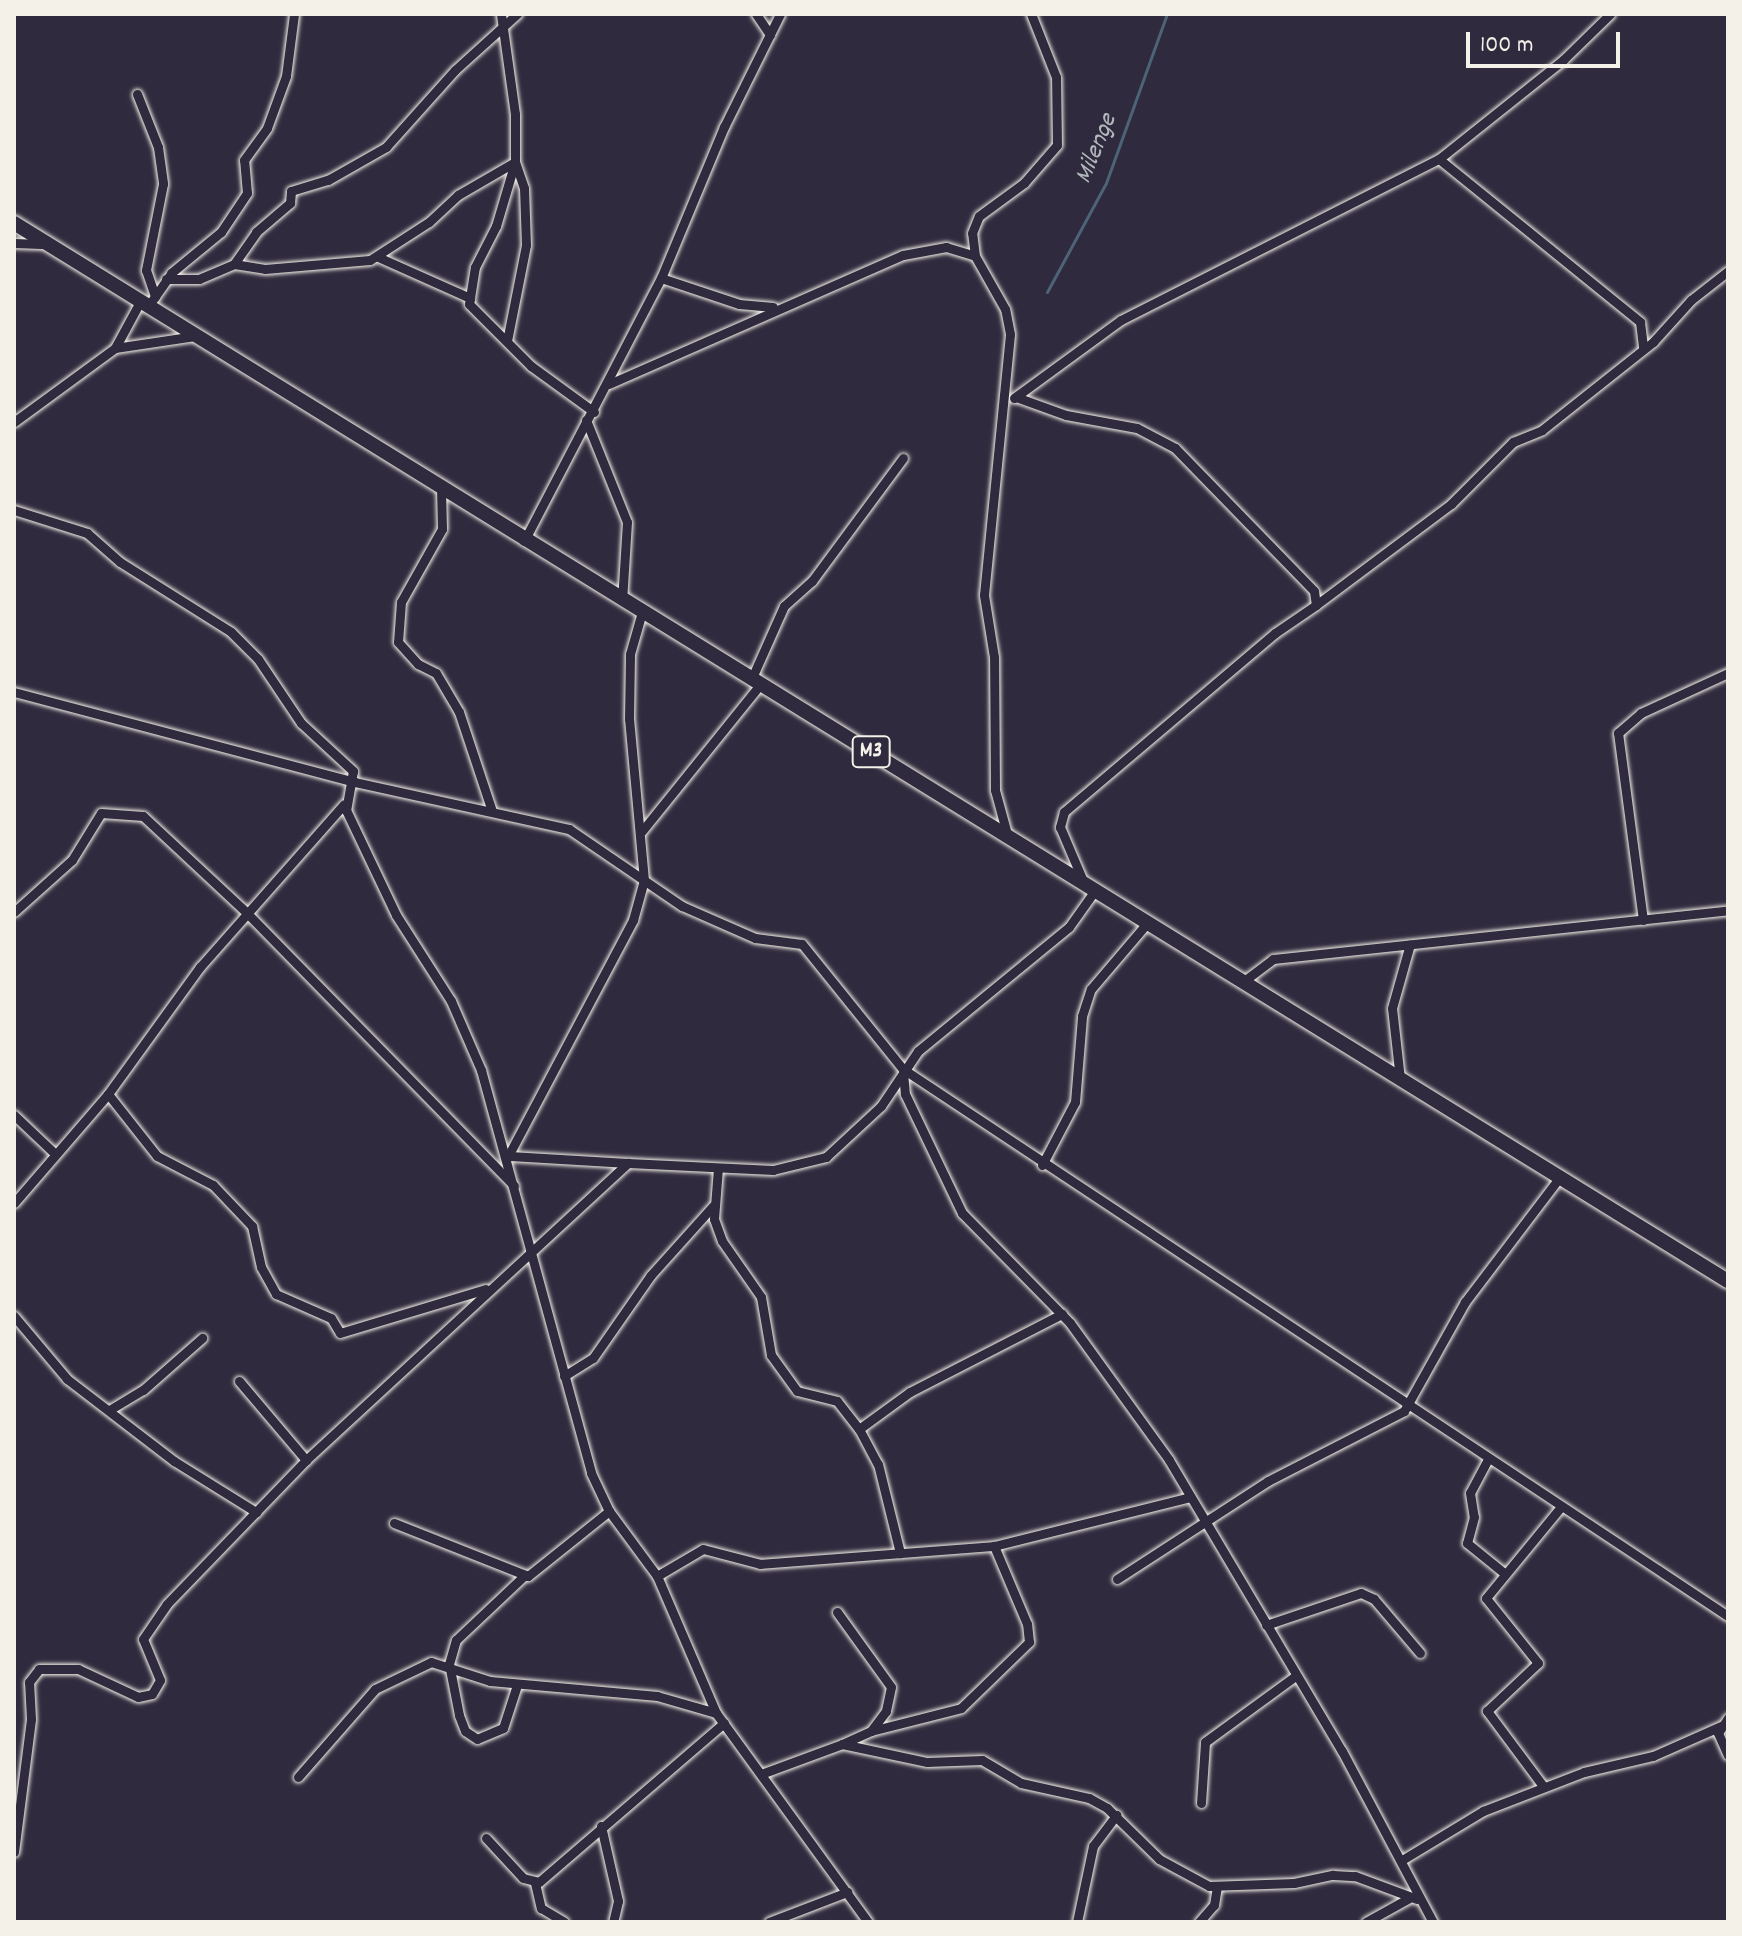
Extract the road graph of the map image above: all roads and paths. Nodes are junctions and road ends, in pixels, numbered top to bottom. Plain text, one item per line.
1 (294, 14) edge
2 (501, 14) edge
3 (517, 14) edge
4 (756, 14) edge
5 (780, 14) edge
6 (1031, 14) edge
7 (1610, 14) edge
8 (504, 26) junction
9 (770, 35) junction
10 (137, 94) dead end
11 (1439, 159) junction
12 (515, 162) junction
13 (14, 223) edge
14 (14, 243) edge
15 (50, 245) junction
16 (975, 256) junction
17 (378, 257) junction
18 (234, 264) junction
19 (1728, 271) edge
20 (661, 278) junction
21 (166, 279) junction
22 (470, 298) junction
23 (149, 300) junction
24 (780, 307) junction
25 (197, 335) junction
26 (507, 341) junction
27 (115, 348) junction
28 (1643, 348) junction
29 (608, 384) junction
30 (1016, 397) junction
31 (1005, 405) junction
32 (594, 412) junction
33 (586, 420) junction
34 (14, 422) edge
35 (903, 458) dead end
36 (441, 488) junction
37 (14, 510) edge
38 (524, 541) junction
39 (622, 601) junction
40 (1316, 605) junction
41 (642, 612) junction
42 (1728, 673) edge
43 (755, 682) junction
44 (14, 692) edge
45 (355, 782) junction
46 (344, 804) junction
47 (492, 811) junction
48 (642, 831) junction
49 (1007, 834) junction
50 (644, 880) junction
51 (1083, 881) junction
52 (1096, 889) junction
53 (1728, 910) edge
54 (14, 912) edge
55 (246, 912) junction
56 (1643, 920) junction
57 (1148, 922) junction
58 (1410, 944) junction
59 (1244, 981) junction
60 (903, 1069) junction
61 (1400, 1079) junction
62 (108, 1094) junction
63 (14, 1115) edge
64 (54, 1153) junction
65 (508, 1158) junction
66 (628, 1163) junction
67 (1042, 1165) junction
68 (718, 1168) junction
69 (1560, 1177) junction
70 (514, 1186) junction
71 (14, 1203) edge
72 (713, 1206) junction
73 (531, 1250) junction
74 (1728, 1281) edge
75 (490, 1287) junction
76 (1062, 1314) junction
77 (14, 1316) edge
78 (202, 1338) dead end
79 (564, 1376) junction
80 (239, 1381) dead end
81 (1406, 1405) junction
82 (111, 1409) junction
83 (859, 1429) junction
84 (1488, 1459) junction
85 (306, 1460) junction
86 (1190, 1497) junction
87 (1560, 1508) junction
88 (609, 1511) junction
89 (256, 1512) junction
90 (1206, 1521) junction
91 (394, 1523) dead end
92 (994, 1546) junction
93 (900, 1553) junction
94 (1504, 1573) junction
95 (525, 1575) junction
96 (657, 1576) junction
97 (1117, 1579) dead end
98 (837, 1612) dead end
99 (1728, 1616) edge
100 (1266, 1625) junction
101 (1420, 1653) dead end
102 (449, 1664) junction
103 (1294, 1677) junction
104 (517, 1685) junction
105 (716, 1713) junction
106 (1725, 1722) edge
107 (724, 1723) junction
108 (871, 1731) junction
109 (842, 1744) junction
110 (1728, 1755) edge
111 (761, 1774) junction
112 (298, 1777) dead end
113 (1543, 1786) junction
114 (1201, 1803) dead end
115 (1116, 1815) junction
116 (601, 1826) junction
117 (486, 1838) dead end
118 (14, 1852) edge
119 (1402, 1860) junction
120 (535, 1883) junction
121 (1217, 1887) junction
122 (847, 1892) junction
123 (1414, 1898) junction
124 (564, 1922) edge
125 (613, 1922) edge
126 (769, 1922) edge
127 (868, 1922) edge
128 (1077, 1922) edge
129 (1199, 1922) edge
130 (1366, 1922) edge
131 (1433, 1922) edge

1 - 21 street
2 - 8 street
3 - 8 street
4 - 9 street
5 - 9 street
6 - 16 street
7 - 11 street
8 - 12 street
8 - 18 street
9 - 20 street
10 - 23 street
11 - 28 street
11 - 30 street
12 - 17 street
12 - 22 street
12 - 26 street
13 - 15 main road, M3
14 - 15 street
15 - 23 main road, M3
16 - 24 street
16 - 31 street
17 - 18 street
17 - 22 street
18 - 21 street
19 - 28 street
20 - 24 street
20 - 29 street
21 - 23 street
22 - 26 street
23 - 25 main road, M3
23 - 27 street
24 - 29 street
25 - 27 street
25 - 36 main road, M3
26 - 32 street
27 - 34 street
28 - 40 street
29 - 32 street
30 - 31 street
30 - 40 street
31 - 49 street
32 - 33 street
33 - 38 street
33 - 39 street
35 - 43 street
36 - 38 main road, M3
36 - 47 street
37 - 45 street
38 - 39 main road, M3
39 - 41 main road, M3
40 - 51 street
41 - 43 main road, M3
41 - 48 street
42 - 56 street
43 - 48 street
43 - 49 main road, M3
44 - 45 street
45 - 46 street
45 - 47 street
46 - 55 street
46 - 65 street
47 - 50 street
48 - 50 street
49 - 51 main road, M3
50 - 60 street
50 - 65 street
51 - 52 main road, M3
52 - 57 main road, M3
52 - 60 street
53 - 56 street
54 - 55 street
55 - 62 street
55 - 70 street
56 - 58 street
57 - 59 main road, M3
57 - 67 street
58 - 59 street
58 - 61 street
59 - 61 main road, M3
60 - 67 street
60 - 68 street
60 - 76 street
61 - 69 main road, M3
62 - 64 street
62 - 75 street
63 - 64 street
64 - 71 street
65 - 66 street
65 - 70 street
66 - 68 street
66 - 73 street
67 - 81 street
68 - 72 street
69 - 74 main road, M3
69 - 81 street
70 - 73 street
72 - 79 street
72 - 83 street
73 - 75 street
73 - 79 street
75 - 85 street
76 - 83 street
76 - 86 street
77 - 82 street
78 - 82 street
79 - 88 street
80 - 85 street
81 - 84 street
81 - 90 street
82 - 89 street
83 - 93 street
84 - 87 street
84 - 94 street
85 - 89 street
86 - 90 street
86 - 92 street
87 - 94 street
87 - 99 street
88 - 95 street
88 - 96 street
89 - 118 street
90 - 97 street
90 - 100 street
91 - 95 street
92 - 93 street
92 - 108 street
93 - 96 street
94 - 113 street
95 - 102 street
96 - 105 street
98 - 108 street
100 - 101 street
100 - 103 street
102 - 104 street
102 - 104 street
102 - 112 street
103 - 114 street
103 - 119 street
104 - 105 street
105 - 107 street
106 - 110 street
106 - 113 street
107 - 111 street
107 - 116 street
108 - 109 street
109 - 111 street
109 - 115 street
111 - 122 street
113 - 119 street
115 - 121 street
115 - 128 street
116 - 120 street
116 - 125 street
117 - 120 street
119 - 123 street
120 - 124 street
121 - 123 street
121 - 129 street
122 - 126 street
122 - 127 street
123 - 130 street
123 - 131 street

